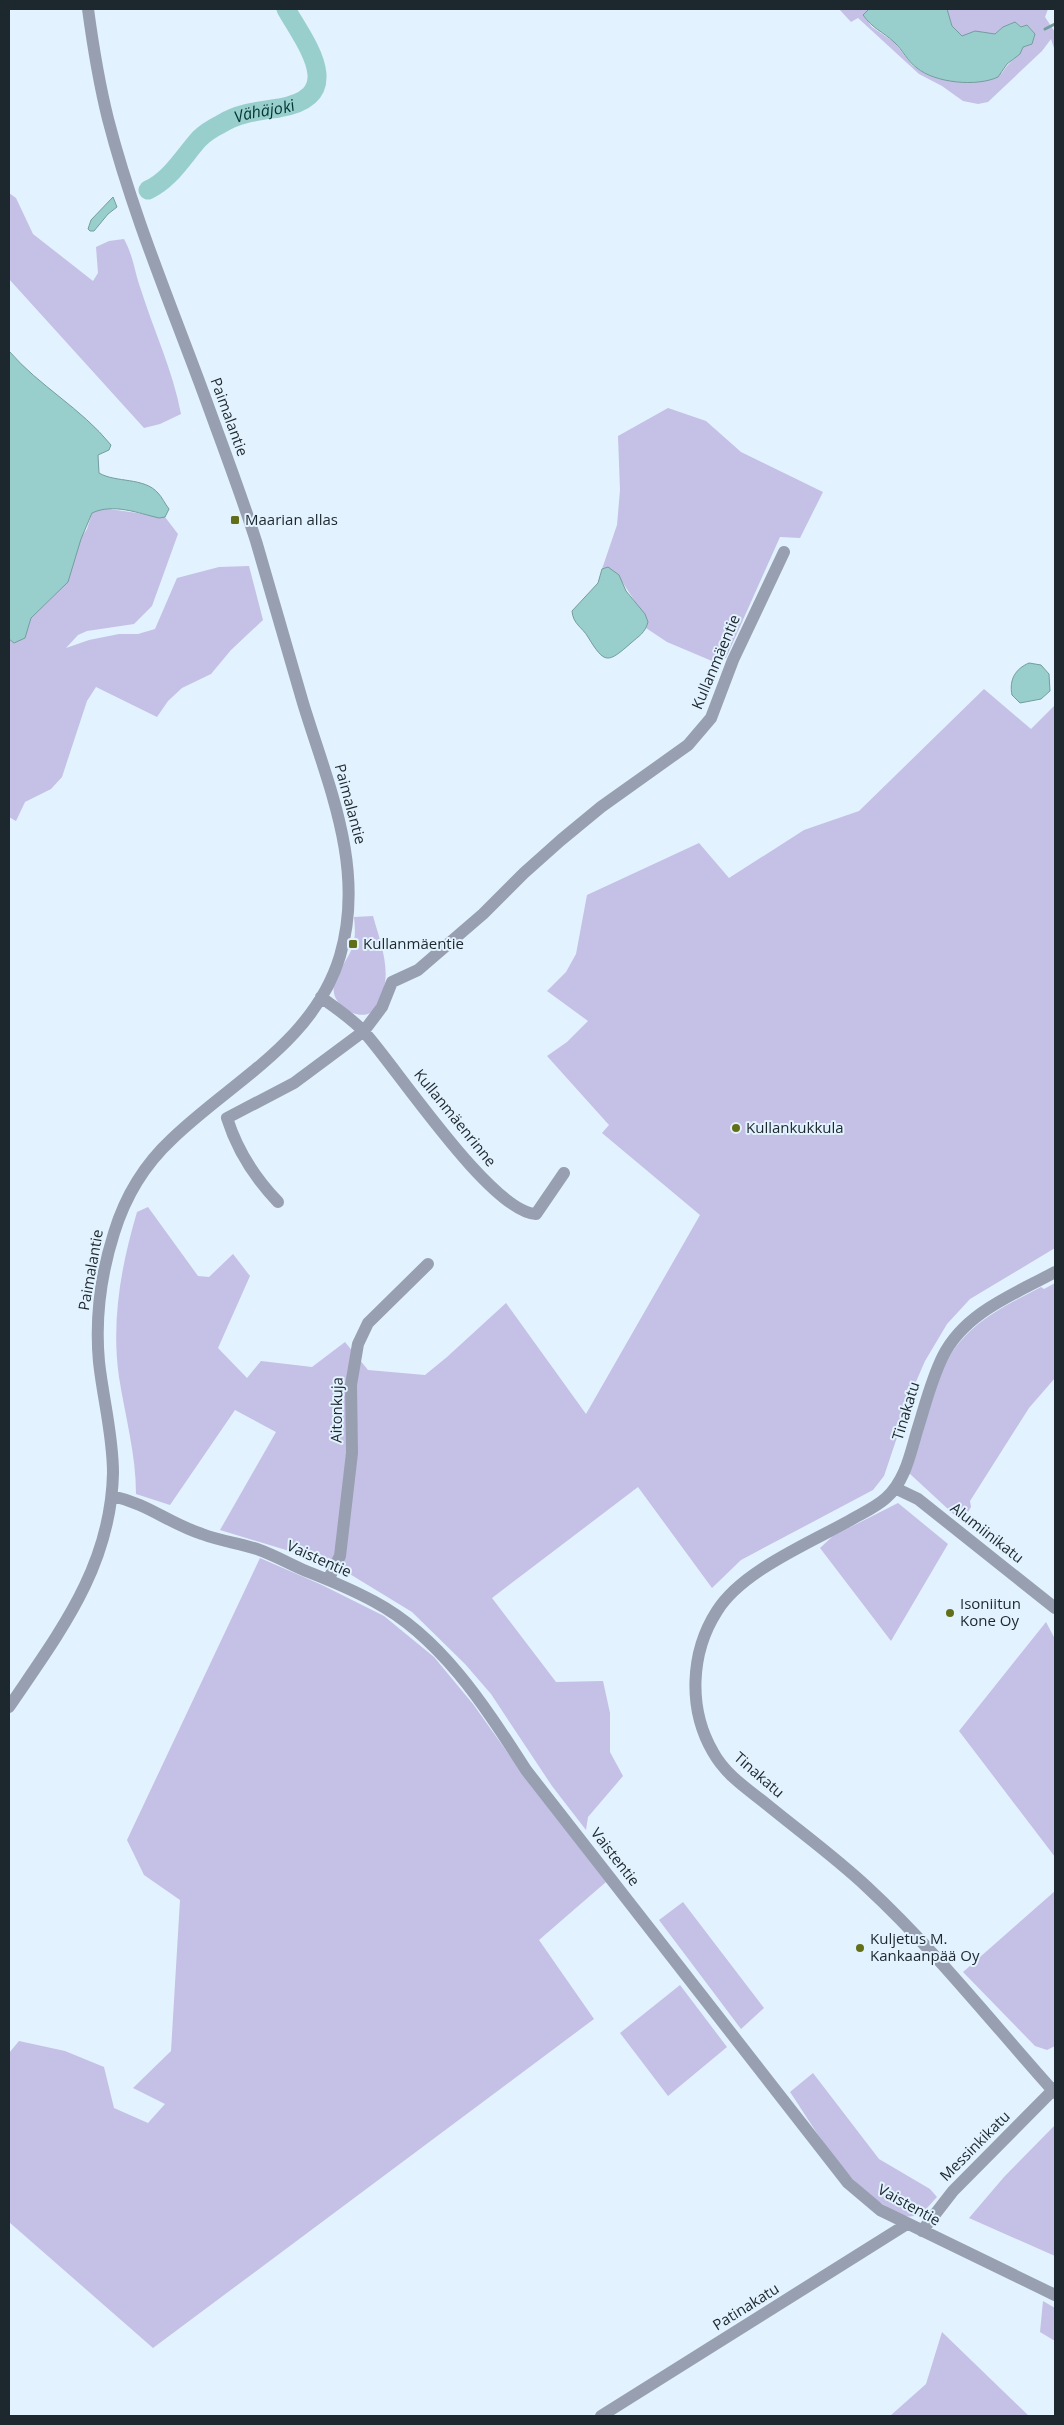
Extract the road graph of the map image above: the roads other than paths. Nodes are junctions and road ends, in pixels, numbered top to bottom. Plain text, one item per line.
1 (88, 9) edge
2 (784, 552) dead end
3 (321, 997) junction
4 (364, 1031) junction
5 (564, 1173) dead end
6 (278, 1202) dead end
7 (428, 1264) dead end
8 (1055, 1272) edge
9 (895, 1488) junction
10 (112, 1496) junction
11 (328, 1580) junction
12 (1055, 1608) edge
13 (9, 1707) edge
14 (1054, 2091) edge
15 (907, 2224) junction
16 (922, 2231) junction
17 (1055, 2295) edge
18 (601, 2416) edge

1 - 3 street, Paimalantie
2 - 4 street, Kullanmäentie
3 - 4 street, Kullanmäenrinne
3 - 10 street, Paimalantie
4 - 5 street, Kullanmäenrinne
4 - 6 street, Kullanmäentie
7 - 11 street, Aitonkuja
8 - 9 street, Tinakatu
9 - 12 street, Alumiinikatu
9 - 14 street, Tinakatu
10 - 11 street, Vaistentie
10 - 13 street, Paimalantie
11 - 15 street, Vaistentie
14 - 16 street, Messinkikatu
15 - 16 street, Vaistentie
15 - 18 street, Patinakatu
16 - 17 street, Vaistentie

